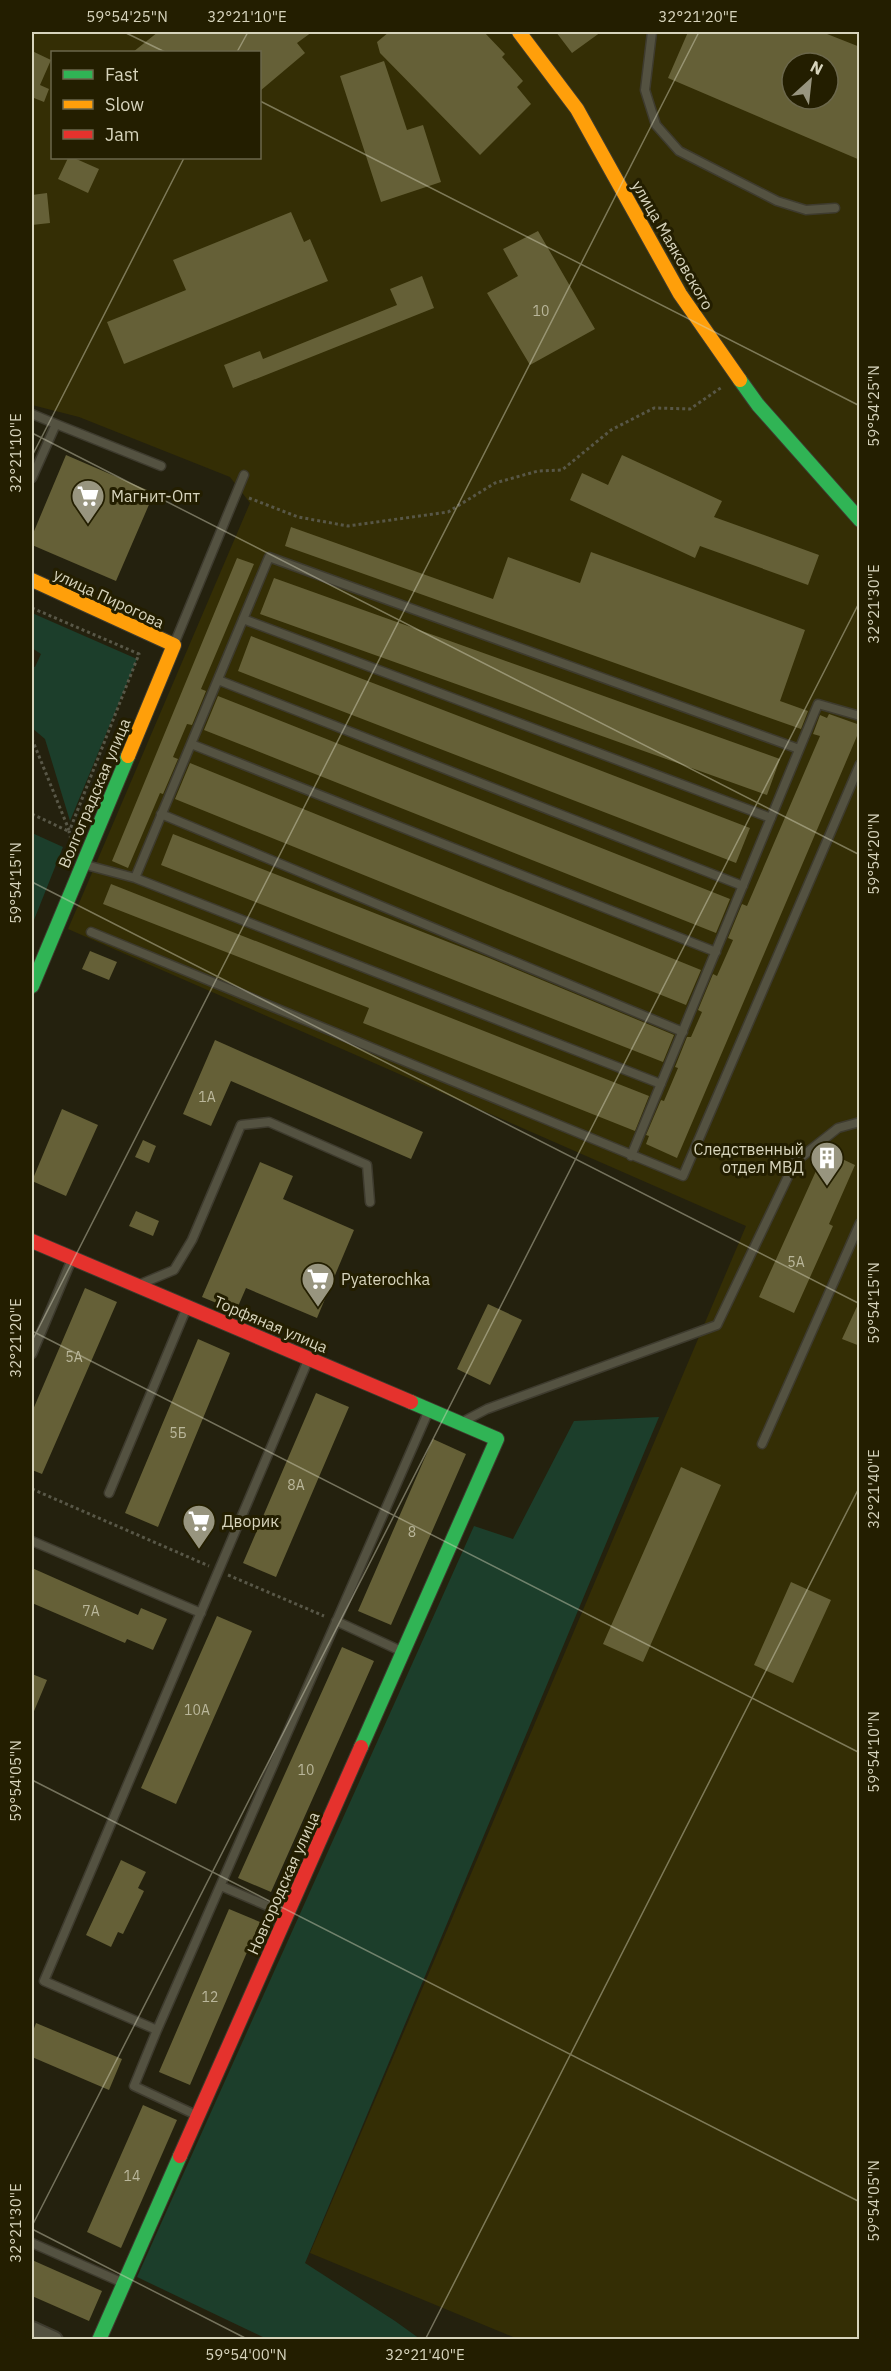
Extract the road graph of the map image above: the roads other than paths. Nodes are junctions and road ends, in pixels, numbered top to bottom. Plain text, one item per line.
1 (519, 32) edge
2 (652, 32) edge
3 (835, 208) dead end
4 (32, 414) edge
5 (56, 424) junction
6 (160, 466) dead end
7 (244, 475) dead end
8 (32, 478) edge
9 (860, 520) edge
10 (32, 580) edge
11 (243, 619) junction
12 (174, 645) junction
13 (218, 680) junction
14 (860, 716) edge
15 (191, 744) junction
16 (800, 749) junction
17 (860, 764) edge
18 (162, 814) junction
19 (771, 818) junction
20 (83, 864) junction
21 (135, 878) junction
22 (743, 886) junction
23 (91, 932) dead end
24 (716, 952) junction
25 (32, 986) edge
26 (683, 1032) junction
27 (661, 1084) junction
28 (860, 1122) edge
29 (631, 1156) junction
30 (370, 1202) dead end
31 (860, 1223) edge
32 (32, 1241) edge
33 (72, 1258) junction
34 (137, 1286) junction
35 (187, 1307) junction
36 (32, 1354) edge
37 (309, 1358) junction
38 (429, 1410) junction
39 (460, 1423) junction
40 (496, 1439) joint
41 (762, 1444) dead end
42 (109, 1493) dead end
43 (32, 1541) edge
44 (201, 1613) junction
45 (336, 1621) junction
46 (403, 1652) junction
47 (221, 1886) junction
48 (287, 1915) junction
49 (157, 2030) junction
50 (198, 2116) junction
51 (32, 2243) edge
52 (124, 2284) junction
53 (32, 2330) edge
54 (54, 2340) edge
55 (99, 2340) edge

1 - 9 street, улица Маяковского
2 - 3 lane
4 - 5 lane
5 - 6 lane
5 - 8 lane
7 - 12 lane
10 - 12 street, улица Пирогова
11 - 13 lane
11 - 16 lane
11 - 19 lane
12 - 20 street, Волгоградская улица
13 - 15 lane
13 - 22 lane
14 - 16 lane
15 - 18 lane
15 - 24 lane
16 - 19 lane
17 - 29 lane
18 - 21 lane
18 - 26 lane
19 - 22 lane
20 - 21 lane
20 - 25 street, Волгоградская улица
21 - 27 lane
22 - 24 lane
23 - 29 lane
24 - 26 lane
26 - 27 lane
27 - 29 lane
28 - 39 lane
30 - 34 lane
31 - 41 lane
32 - 33 street, Торфяная улица
33 - 34 street, Торфяная улица
33 - 36 lane
34 - 35 street, Торфяная улица
35 - 37 street, Торфяная улица
35 - 42 lane
37 - 38 street, Торфяная улица
37 - 44 lane
38 - 39 street, Торфяная улица
38 - 45 lane
39 - 40 street, Торфяная улица
40 - 46 street, Новгородская улица
43 - 44 lane
44 - 49 lane
45 - 46 lane
45 - 47 lane
46 - 48 street, Новгородская улица
47 - 48 lane
47 - 49 lane
48 - 50 street, Новгородская улица
49 - 50 lane
50 - 52 street, Новгородская улица
51 - 52 lane
52 - 55 street, Новгородская улица
53 - 54 street

